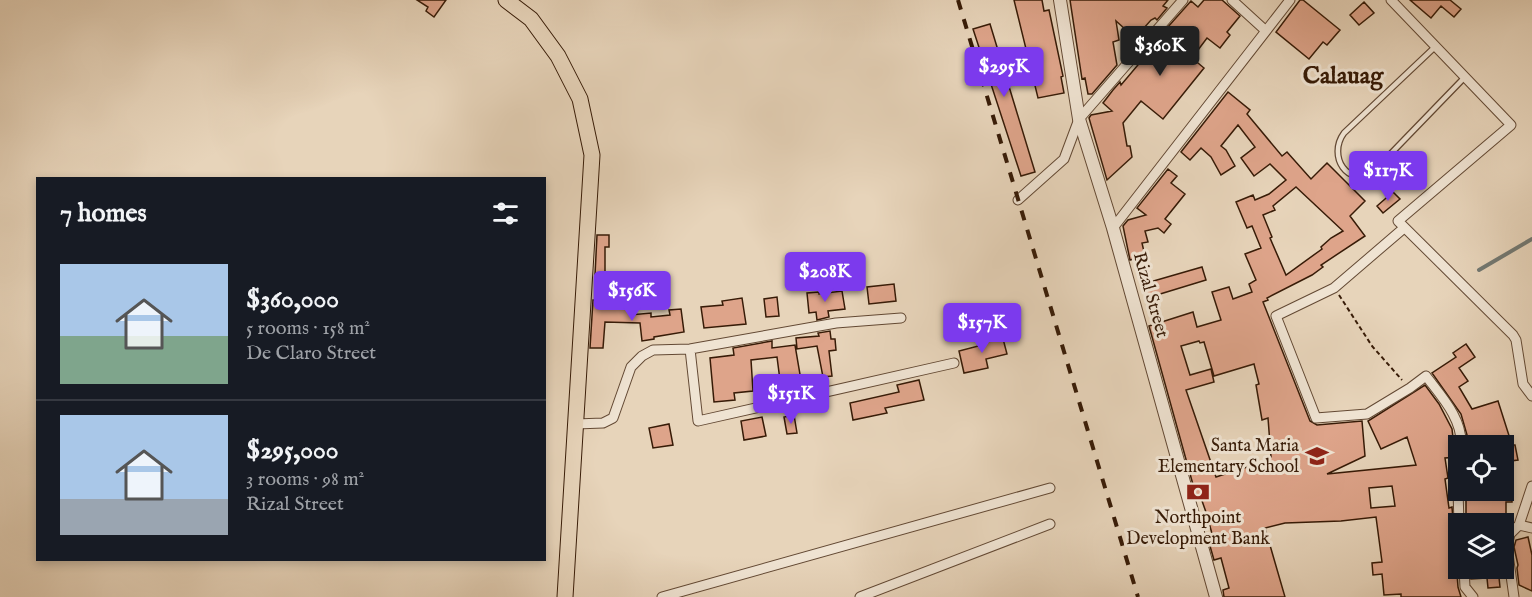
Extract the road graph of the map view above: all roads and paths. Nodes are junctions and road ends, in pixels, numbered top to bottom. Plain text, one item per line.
1 (506, 0) edge
2 (1060, 0) edge
3 (1183, 0) edge
4 (1232, 0) edge
5 (1290, 0) edge
6 (1391, 0) edge
7 (1266, 31) junction
8 (1436, 46) junction
9 (1464, 78) junction
10 (1079, 119) junction
11 (1018, 200) dead end
12 (1113, 228) junction
13 (1404, 228) junction
14 (1334, 288) junction
15 (901, 318) dead end
16 (690, 349) junction
17 (954, 363) dead end
18 (1410, 388) junction
19 (1532, 396) edge
20 (576, 424) junction
21 (1462, 435) edge
22 (1532, 486) edge
23 (1050, 488) dead end
24 (1050, 524) dead end
25 (1519, 525) junction
26 (1532, 528) edge
27 (1465, 579) edge
28 (565, 597) edge
29 (663, 597) edge
30 (860, 597) edge
31 (1216, 597) edge
32 (1473, 597) edge
33 (1514, 597) edge

1 - 20 highway
2 - 10 street, Rizal Street
3 - 10 street
4 - 7 street
5 - 7 street
6 - 8 street
7 - 12 street
8 - 9 street
8 - 9 lane
9 - 13 street
10 - 11 street
10 - 12 street, Rizal Street
12 - 31 street, Rizal Street
13 - 14 street
13 - 19 street
14 - 18 path
14 - 18 street
15 - 16 street
16 - 17 street
16 - 20 street
18 - 21 street
20 - 28 highway
22 - 25 street
23 - 29 street
24 - 30 street
25 - 26 street
25 - 33 street
27 - 32 street

